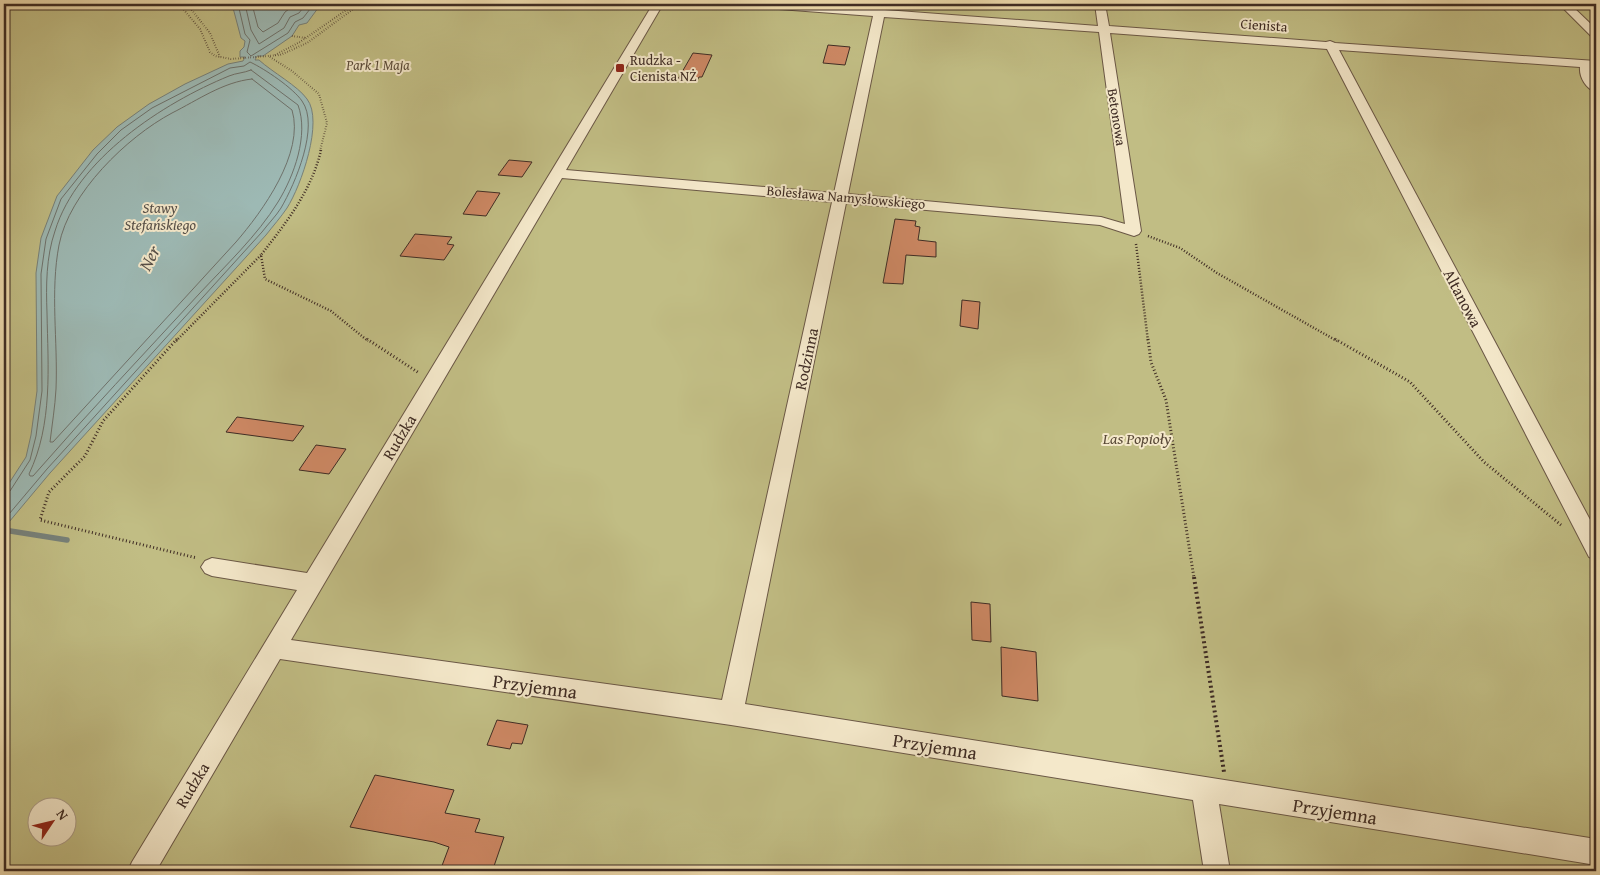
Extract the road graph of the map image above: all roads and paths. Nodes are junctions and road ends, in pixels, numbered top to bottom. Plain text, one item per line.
1 (179, 4) edge
2 (187, 4) edge
3 (355, 4) edge
4 (360, 4) edge
5 (658, 4) edge
6 (750, 4) edge
7 (1100, 4) edge
8 (1564, 4) edge
9 (880, 9) edge
10 (1103, 29) junction
11 (1596, 35) edge
12 (292, 36) dead end
13 (307, 38) junction
14 (1330, 44) junction
15 (270, 57) junction
16 (220, 58) junction
17 (1593, 65) edge
18 (1596, 88) edge
19 (557, 173) junction
20 (841, 197) junction
21 (1134, 231) junction
22 (261, 255) junction
23 (432, 382) junction
24 (1566, 529) dead end
25 (1596, 551) edge
26 (212, 567) joint
27 (312, 583) junction
28 (274, 648) junction
29 (731, 713) junction
30 (1216, 792) junction
31 (1596, 852) edge
32 (141, 871) edge
33 (1217, 871) edge

1 - 16 path
2 - 16 path
3 - 13 path
4 - 15 path
5 - 19 street, Rudzka
6 - 9 street, Cienista
7 - 10 street, Betonowa
8 - 11 street
9 - 10 street, Cienista
9 - 20 street, Rodzinna
10 - 14 street, Cienista
10 - 21 street, Betonowa
12 - 13 path
13 - 15 path
14 - 17 street, Cienista
14 - 25 street, Altanowa
15 - 16 path
15 - 22 path
17 - 18 street
19 - 20 street, Bolesława Namysłowskiego
19 - 23 street, Rudzka
20 - 21 street, Bolesława Namysłowskiego
20 - 29 street, Rodzinna
21 - 24 path
21 - 30 path
22 - 23 path
22 - 26 path
23 - 27 street, Rudzka
26 - 27 street
27 - 28 street, Rudzka
28 - 29 street, Przyjemna
28 - 32 street, Rudzka
29 - 30 street, Przyjemna
30 - 31 street, Przyjemna
30 - 33 street

